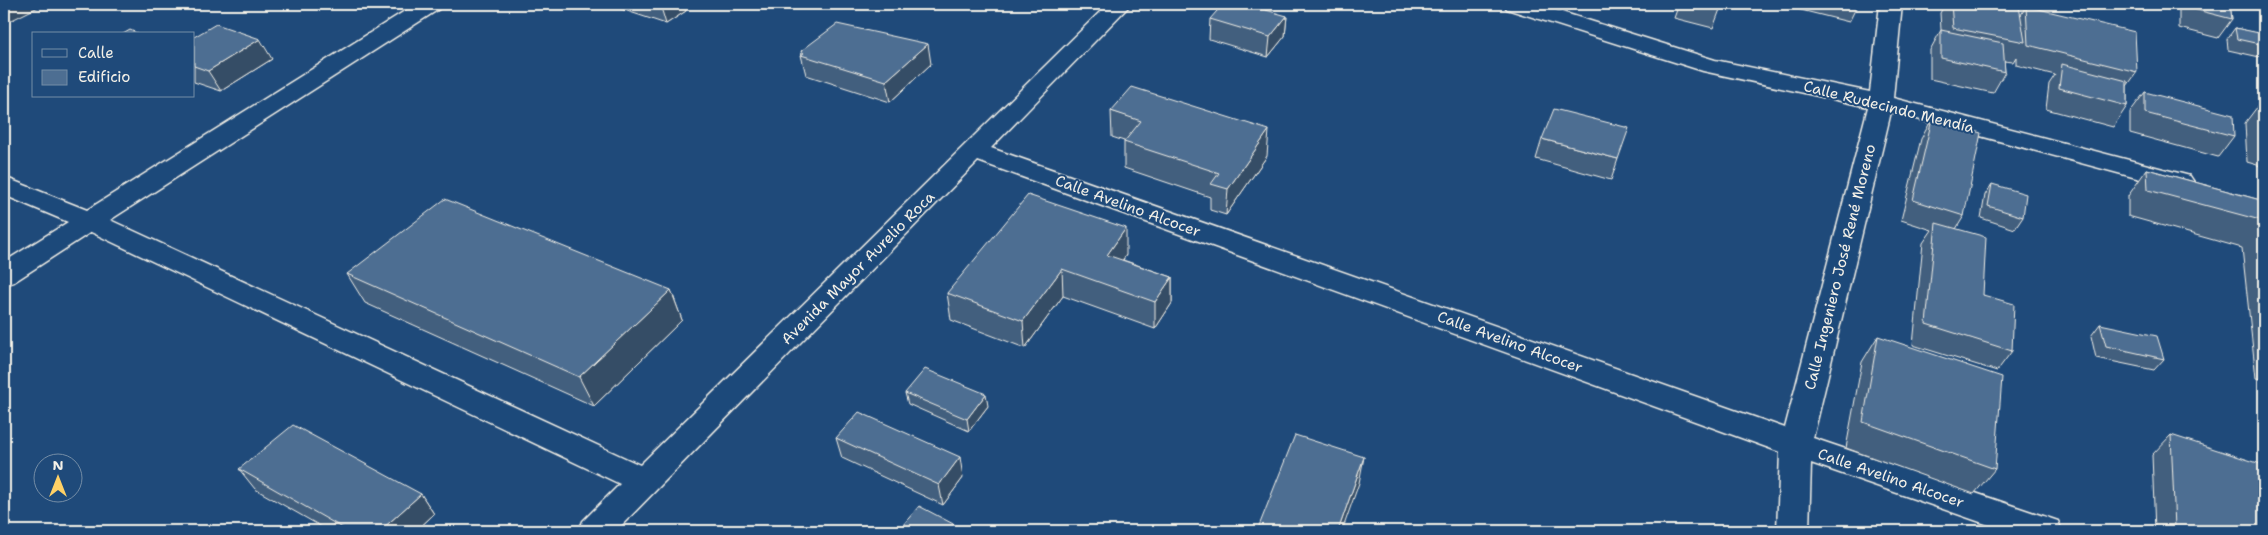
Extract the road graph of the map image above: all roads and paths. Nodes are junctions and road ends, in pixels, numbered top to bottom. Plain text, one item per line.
1 (431, 4) edge
2 (1120, 4) edge
3 (1516, 4) edge
4 (1891, 4) edge
5 (1881, 102) junction
6 (974, 150) junction
7 (4, 185) edge
8 (2207, 189) edge
9 (90, 221) junction
10 (4, 275) edge
11 (1796, 445) junction
12 (644, 481) junction
13 (595, 531) edge
14 (1792, 531) edge
15 (2046, 531) edge

1 - 9 street
2 - 6 street, Avenida Mayor Aurelio Roca
3 - 5 street, Calle Rudecindo Mendía
4 - 5 street, Calle Ingeniero José René Moreno
5 - 8 street, Calle Rudecindo Mendía
5 - 11 street, Calle Ingeniero José René Moreno
6 - 11 street, Calle Avelino Alcocer
6 - 12 street, Avenida Mayor Aurelio Roca
7 - 9 street
9 - 10 street
9 - 12 street
11 - 14 street, Calle Ingeniero José René Moreno
11 - 15 street, Calle Avelino Alcocer
12 - 13 street, Avenida Mayor Aurelio Roca

